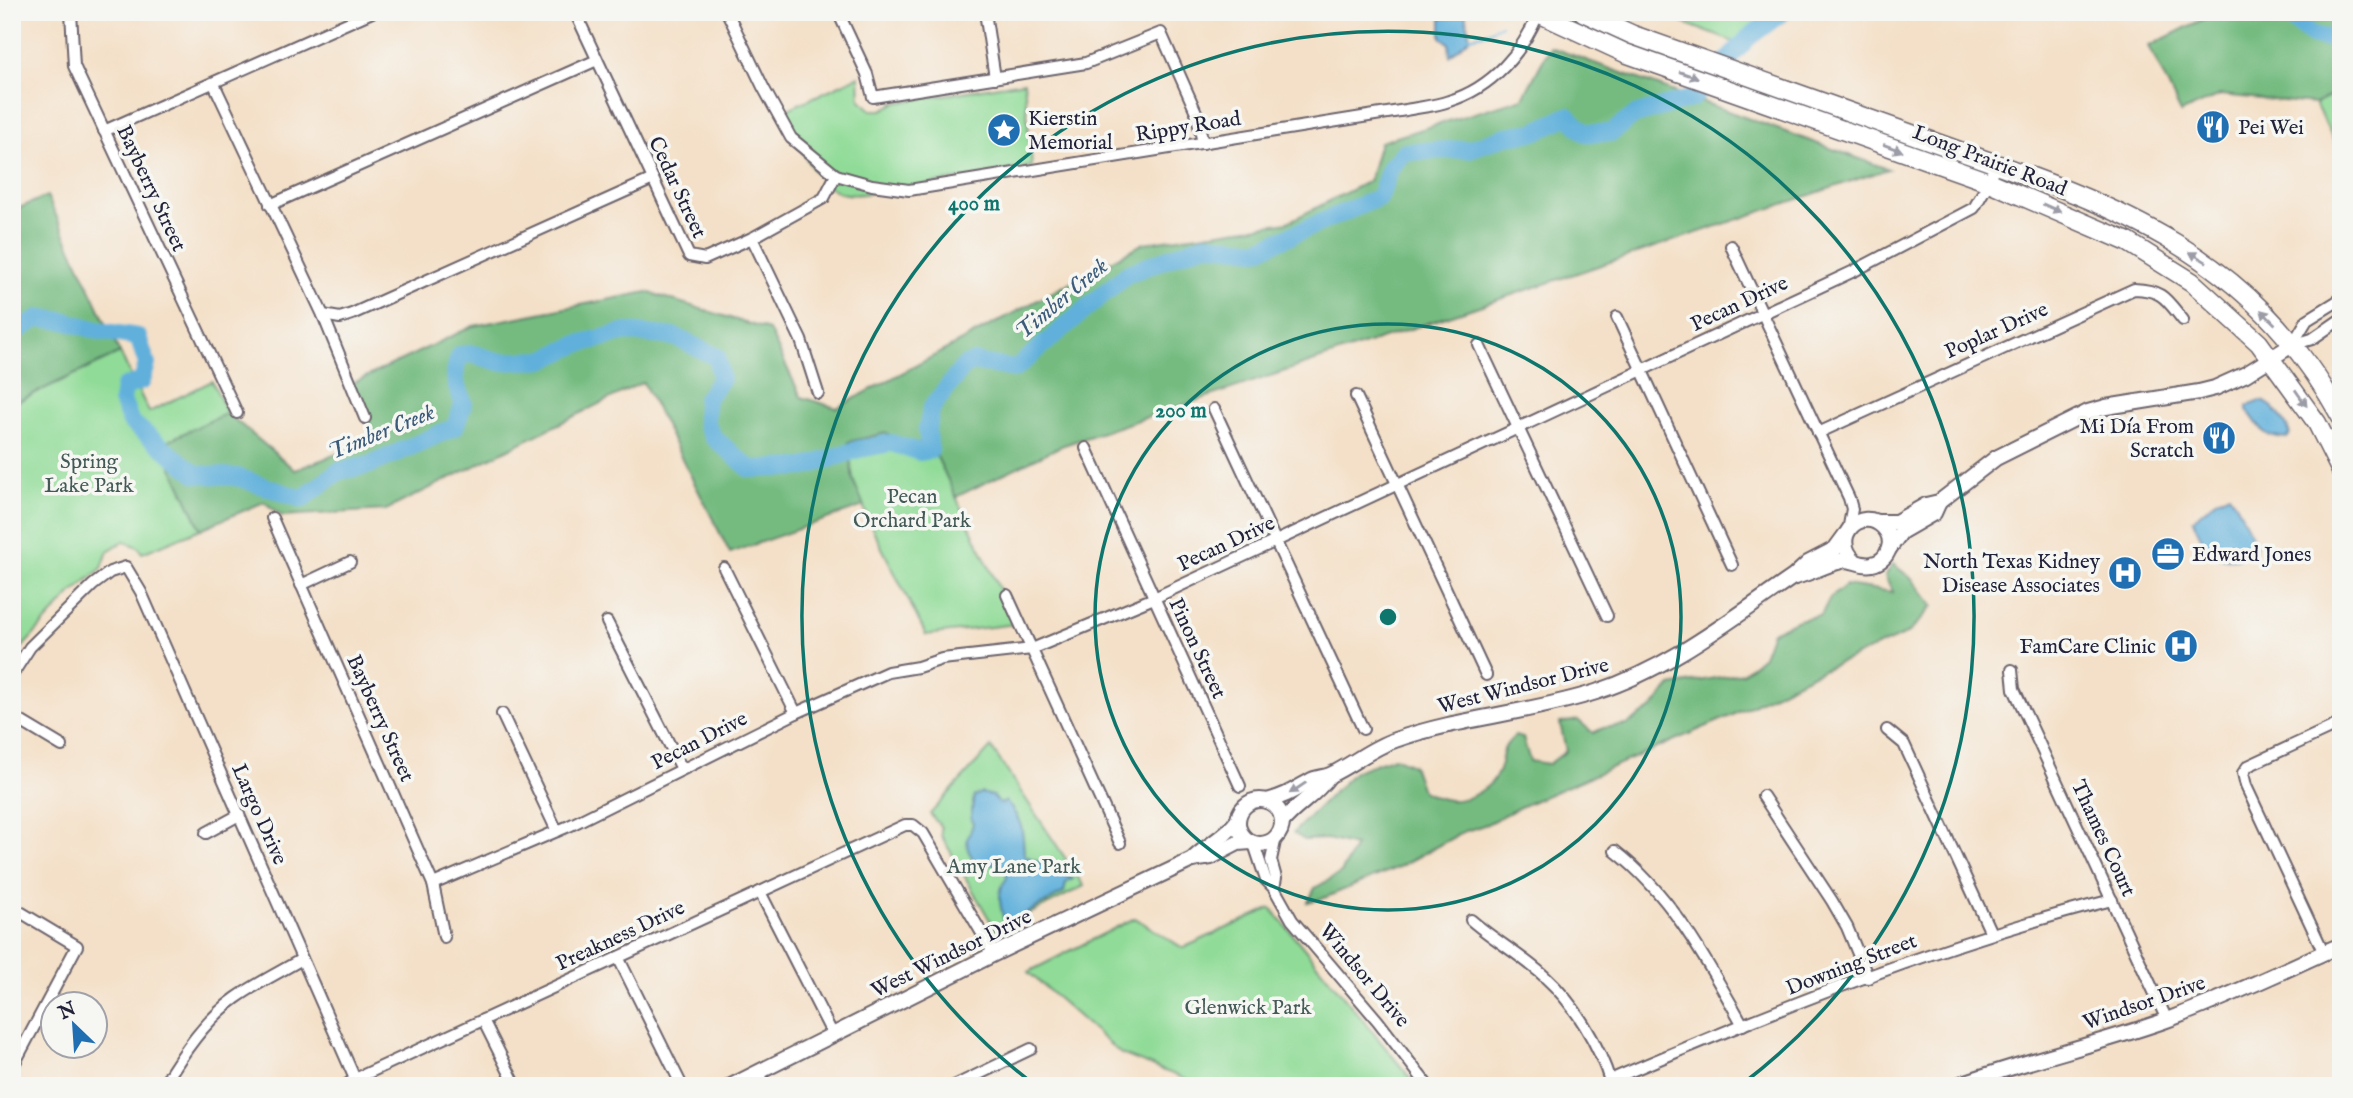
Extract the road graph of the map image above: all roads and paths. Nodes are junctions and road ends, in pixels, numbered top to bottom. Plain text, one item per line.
1 (71, 12) edge
2 (372, 12) edge
3 (575, 12) edge
4 (727, 12) edge
5 (838, 12) edge
6 (985, 12) edge
7 (1583, 12) edge
8 (1538, 13) edge
9 (597, 60) junction
10 (995, 78) junction
11 (214, 84) junction
12 (104, 131) junction
13 (1203, 143) junction
14 (1995, 163) junction
15 (836, 176) junction
16 (653, 179) junction
17 (1989, 182) junction
18 (271, 205) junction
19 (752, 238) junction
20 (1731, 246) dead end
21 (2341, 299) edge
22 (1762, 313) junction
23 (323, 315) junction
24 (1617, 317) dead end
25 (2341, 319) edge
26 (2183, 320) dead end
27 (1479, 345) dead end
28 (2292, 345) junction
29 (2271, 359) junction
30 (1641, 370) junction
31 (818, 393) dead end
32 (1356, 396) dead end
33 (1214, 409) dead end
34 (237, 413) dead end
35 (2341, 417) edge
36 (365, 418) dead end
37 (1518, 426) junction
38 (1818, 433) junction
39 (1086, 448) dead end
40 (2341, 471) edge
41 (1397, 483) junction
42 (1849, 498) junction
43 (1939, 502) junction
44 (272, 519) dead end
45 (1876, 522) junction
46 (1847, 533) junction
47 (1276, 541) junction
48 (1889, 549) junction
49 (1855, 561) junction
50 (350, 562) dead end
51 (1731, 565) dead end
52 (724, 568) dead end
53 (1793, 578) junction
54 (301, 585) junction
55 (1007, 595) dead end
56 (1154, 598) junction
57 (1607, 616) dead end
58 (607, 622) dead end
59 (1032, 649) junction
60 (2012, 670) dead end
61 (1486, 674) dead end
62 (12, 675) edge
63 (796, 713) junction
64 (502, 714) dead end
65 (12, 716) edge
66 (2341, 723) edge
67 (1363, 729) dead end
68 (1887, 730) dead end
69 (62, 746) dead end
70 (682, 769) junction
71 (1329, 776) junction
72 (1240, 786) dead end
73 (1763, 796) dead end
74 (1267, 801) junction
75 (239, 815) junction
76 (1238, 820) junction
77 (1282, 822) junction
78 (557, 831) junction
79 (206, 833) dead end
80 (1276, 837) junction
81 (1119, 843) dead end
82 (1252, 843) junction
83 (1615, 851) dead end
84 (1192, 860) junction
85 (433, 884) junction
86 (1275, 888) junction
87 (760, 892) junction
88 (2112, 900) junction
89 (12, 907) edge
90 (1471, 919) dead end
91 (1991, 933) junction
92 (444, 937) dead end
93 (2341, 945) edge
94 (2324, 953) junction
95 (994, 954) junction
96 (618, 957) junction
97 (302, 958) junction
98 (1868, 978) junction
99 (483, 1020) junction
100 (2167, 1020) junction
101 (1742, 1025) junction
102 (832, 1035) junction
103 (1031, 1048) dead end
104 (12, 1069) edge
105 (759, 1072) junction
106 (355, 1079) junction
107 (1610, 1083) edge
108 (163, 1086) edge
109 (345, 1086) edge
110 (516, 1086) edge
111 (682, 1086) edge
112 (731, 1086) edge
113 (765, 1086) edge
114 (954, 1086) edge
115 (1428, 1086) edge
116 (1955, 1086) edge

1 - 12 street, Bayberry Street
2 - 11 street
3 - 9 street, Cedar Street
4 - 15 street, Rippy Road
5 - 10 street
6 - 10 street
7 - 14 main road, Long Prairie Road
8 - 13 street, Rippy Road
8 -> 17 main road, Long Prairie Road
9 - 16 street, Cedar Street
9 - 18 street
10 - 13 street
11 - 12 street
11 - 18 street
12 - 34 street, Bayberry Street
13 - 15 street, Rippy Road
14 - 17 street, Pecan Drive
28 -> 14 main road, Long Prairie Road
15 - 19 street, Cedar Street
16 - 19 street, Cedar Street
16 - 23 street
17 - 22 street, Pecan Drive
17 -> 29 main road, Long Prairie Road
18 - 23 street
19 - 31 street
20 - 22 street
21 - 28 street
22 - 30 street, Pecan Drive
22 - 38 street
23 - 36 street
24 - 30 street
25 - 28 street
26 - 38 street, Poplar Drive
27 - 37 street
28 - 29 street
28 - 35 main road, Long Prairie Road
29 -> 40 main road, Long Prairie Road
29 - 43 street, West Windsor Drive
30 - 37 street, Pecan Drive
30 - 51 street
32 - 41 street
33 - 47 street
37 - 41 street, Pecan Drive
37 - 57 street
38 - 42 street
39 - 56 street, Pinon Street
41 - 47 street, Pecan Drive
41 - 61 street
42 - 45 street
42 - 46 street
43 - 45 street, West Windsor Drive
43 - 48 street, West Windsor Drive
44 - 54 street, Bayberry Street
45 - 46 street, West Windsor Drive
45 - 48 street
46 - 49 street
46 - 53 street, West Windsor Drive
47 - 56 street, Pecan Drive
47 - 67 street
48 - 49 street, West Windsor Drive
49 - 53 street, West Windsor Drive
50 - 54 street
52 - 63 street
53 - 71 street, West Windsor Drive
54 - 85 street, Bayberry Street
55 - 59 street
56 - 59 street, Pecan Drive
56 - 72 street, Pinon Street
58 - 70 street
59 - 63 street, Pecan Drive
59 - 81 street
60 - 88 street, Thames Court
62 - 75 street, Largo Drive
63 - 70 street, Pecan Drive
64 - 78 street
65 - 69 street
66 - 94 street
68 - 91 street
70 - 78 street, Pecan Drive
71 -> 74 street, West Windsor Drive
71 - 77 street, West Windsor Drive
73 - 98 street
74 - 76 street, West Windsor Drive
74 - 77 street
75 - 79 street
75 - 97 street, Largo Drive
76 - 82 street
76 - 84 street, West Windsor Drive
77 - 80 street, West Windsor Drive
78 - 85 street, Pecan Drive
80 - 82 street, West Windsor Drive
80 - 86 street, Windsor Drive
82 - 84 street, West Windsor Drive
82 - 86 street, Windsor Drive
83 - 101 street
84 - 95 street, West Windsor Drive
85 - 92 street, Bayberry Street
86 - 115 street, Windsor Drive
87 - 95 street, Preakness Drive
87 - 96 street, Preakness Drive
87 - 102 street
88 - 91 street, Downing Street
88 - 100 street, Thames Court
89 - 104 street
90 - 107 street
91 - 98 street, Downing Street
93 - 94 street, Windsor Drive
94 - 100 street, Windsor Drive
95 - 102 street, West Windsor Drive
96 - 99 street, Preakness Drive
96 - 111 street
97 - 106 street, Largo Drive
97 - 108 street
98 - 101 street, Downing Street
99 - 106 street, Preakness Drive
99 - 110 street
100 - 116 street, Windsor Drive
101 - 107 street, Downing Street
102 - 105 street, West Windsor Drive
103 - 114 street
105 - 112 street, West Windsor Drive
105 - 113 street
106 - 109 street, Preakness Drive

